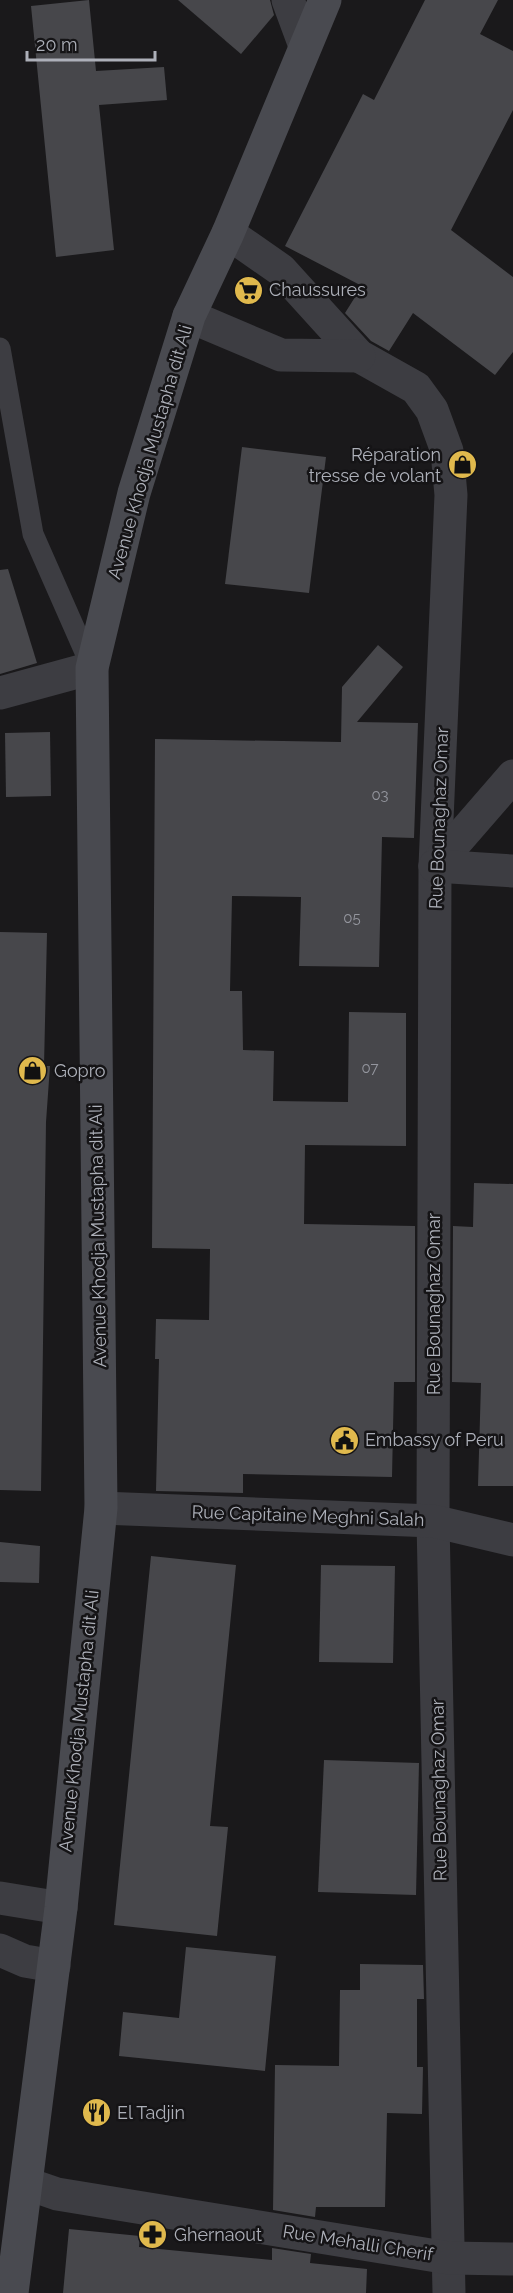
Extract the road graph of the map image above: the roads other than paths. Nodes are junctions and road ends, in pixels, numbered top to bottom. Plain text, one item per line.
1 (288, 0) edge
2 (325, 0) edge
3 (305, 46) junction
4 (228, 232) junction
5 (189, 316) junction
6 (0, 348) edge
7 (359, 356) junction
8 (92, 668) junction
9 (0, 693) edge
10 (513, 776) edge
11 (435, 866) junction
12 (513, 871) edge
13 (101, 1508) junction
14 (433, 1521) junction
15 (513, 1540) edge
16 (0, 1898) edge
17 (61, 1908) junction
18 (0, 1950) edge
19 (54, 1966) junction
20 (28, 2184) junction
21 (449, 2258) junction
22 (513, 2259) edge
23 (12, 2293) edge
24 (449, 2293) edge

1 - 3 street
2 - 3 main road, Avenue Khodja Mustapha dit Ali
3 - 4 main road, Avenue Khodja Mustapha dit Ali
4 - 5 main road, Avenue Khodja Mustapha dit Ali
4 - 7 street
5 - 7 street
5 - 8 main road, Avenue Khodja Mustapha dit Ali
6 - 8 lane
7 - 11 street, Rue Bounaghaz Omar
8 - 9 street
8 - 13 main road, Avenue Khodja Mustapha dit Ali
10 - 11 street
11 - 12 street
11 - 14 street, Rue Bounaghaz Omar
13 - 14 street, Rue Capitaine Meghni Salah
13 - 17 main road, Avenue Khodja Mustapha dit Ali
14 - 15 street, Rue Capitaine Meghni Salah
14 - 21 street, Rue Bounaghaz Omar
16 - 17 street
17 - 19 main road, Avenue Khodja Mustapha dit Ali
18 - 19 street
19 - 20 main road, Avenue Khodja Mustapha dit Ali
20 - 21 street, Rue Mehalli Cherif
20 - 23 main road, Avenue Khodja Mustapha dit Ali
21 - 22 street, Rue Mehalli Cherif
21 - 24 street, Rue Bounaghaz Omar

